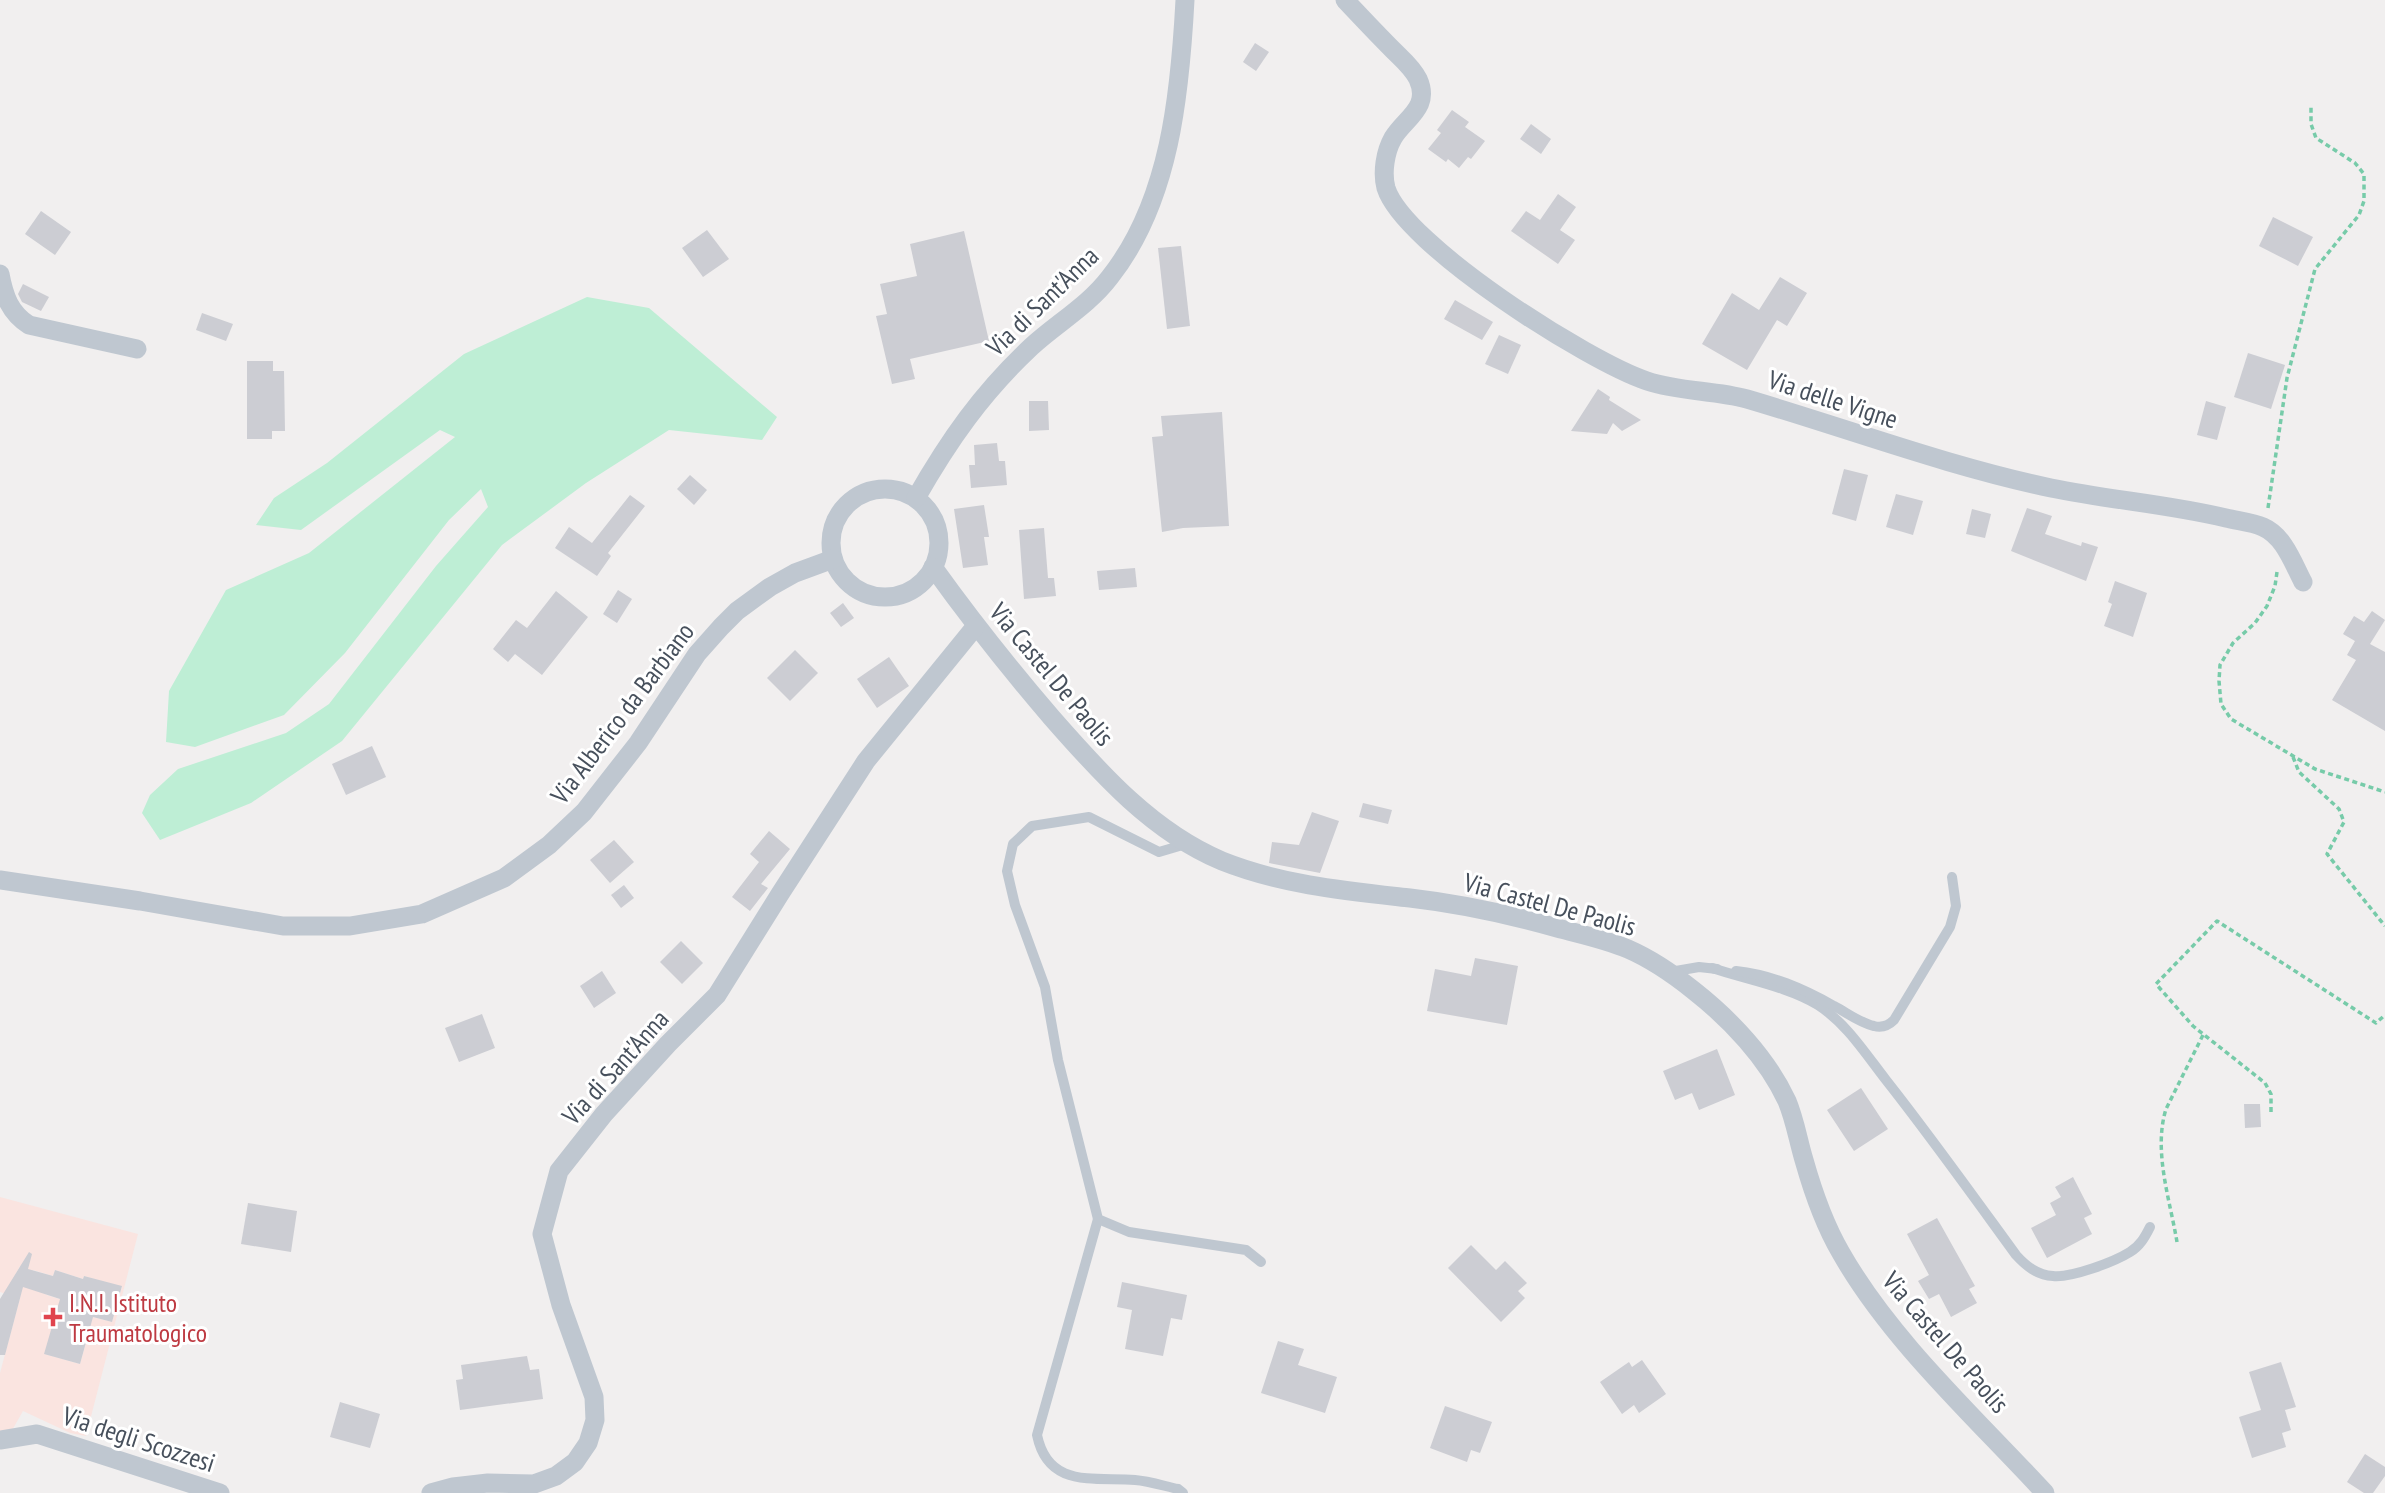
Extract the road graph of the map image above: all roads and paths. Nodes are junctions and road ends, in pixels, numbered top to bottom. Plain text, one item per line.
1 (1185, 0) edge
2 (1345, 0) edge
3 (2311, 104) dead end
4 (0, 274) edge
5 (137, 349) dead end
6 (916, 498) junction
7 (2265, 527) junction
8 (2283, 542) junction
9 (833, 559) junction
10 (933, 567) junction
11 (2303, 582) dead end
12 (975, 627) junction
13 (2293, 755) junction
14 (2385, 792) edge
15 (1187, 844) junction
16 (1952, 877) dead end
17 (0, 880) edge
18 (2385, 926) edge
19 (1712, 968) junction
20 (1669, 972) junction
21 (2385, 1015) edge
22 (2203, 1035) junction
23 (2272, 1112) dead end
24 (1098, 1219) junction
25 (2150, 1227) dead end
26 (2177, 1242) dead end
27 (1261, 1262) dead end
28 (0, 1440) edge
29 (220, 1493) edge
30 (431, 1493) edge
31 (1183, 1493) edge
32 (2045, 1493) edge

1 - 6 street, Via di Sant'Anna
2 - 7 street, Via delle Vigne
3 - 7 path
4 - 5 street
6 - 9 street
6 - 10 street
7 - 8 street, Via delle Vigne
8 - 11 street, Via delle Vigne
8 - 13 path
9 - 10 street
9 - 17 street, Via Alberico da Barbiano
10 - 12 street, Via Castel De Paolis
12 - 15 street, Via Castel De Paolis
12 - 30 street, Via di Sant'Anna
13 - 14 path
13 - 18 path
15 - 20 street, Via Castel De Paolis
15 - 24 lane
16 - 19 lane
19 - 20 lane
19 - 25 lane
20 - 32 street, Via Castel De Paolis
21 - 22 path
22 - 23 path
22 - 26 path
24 - 27 lane
24 - 31 lane
28 - 29 street, Via degli Scozzesi

